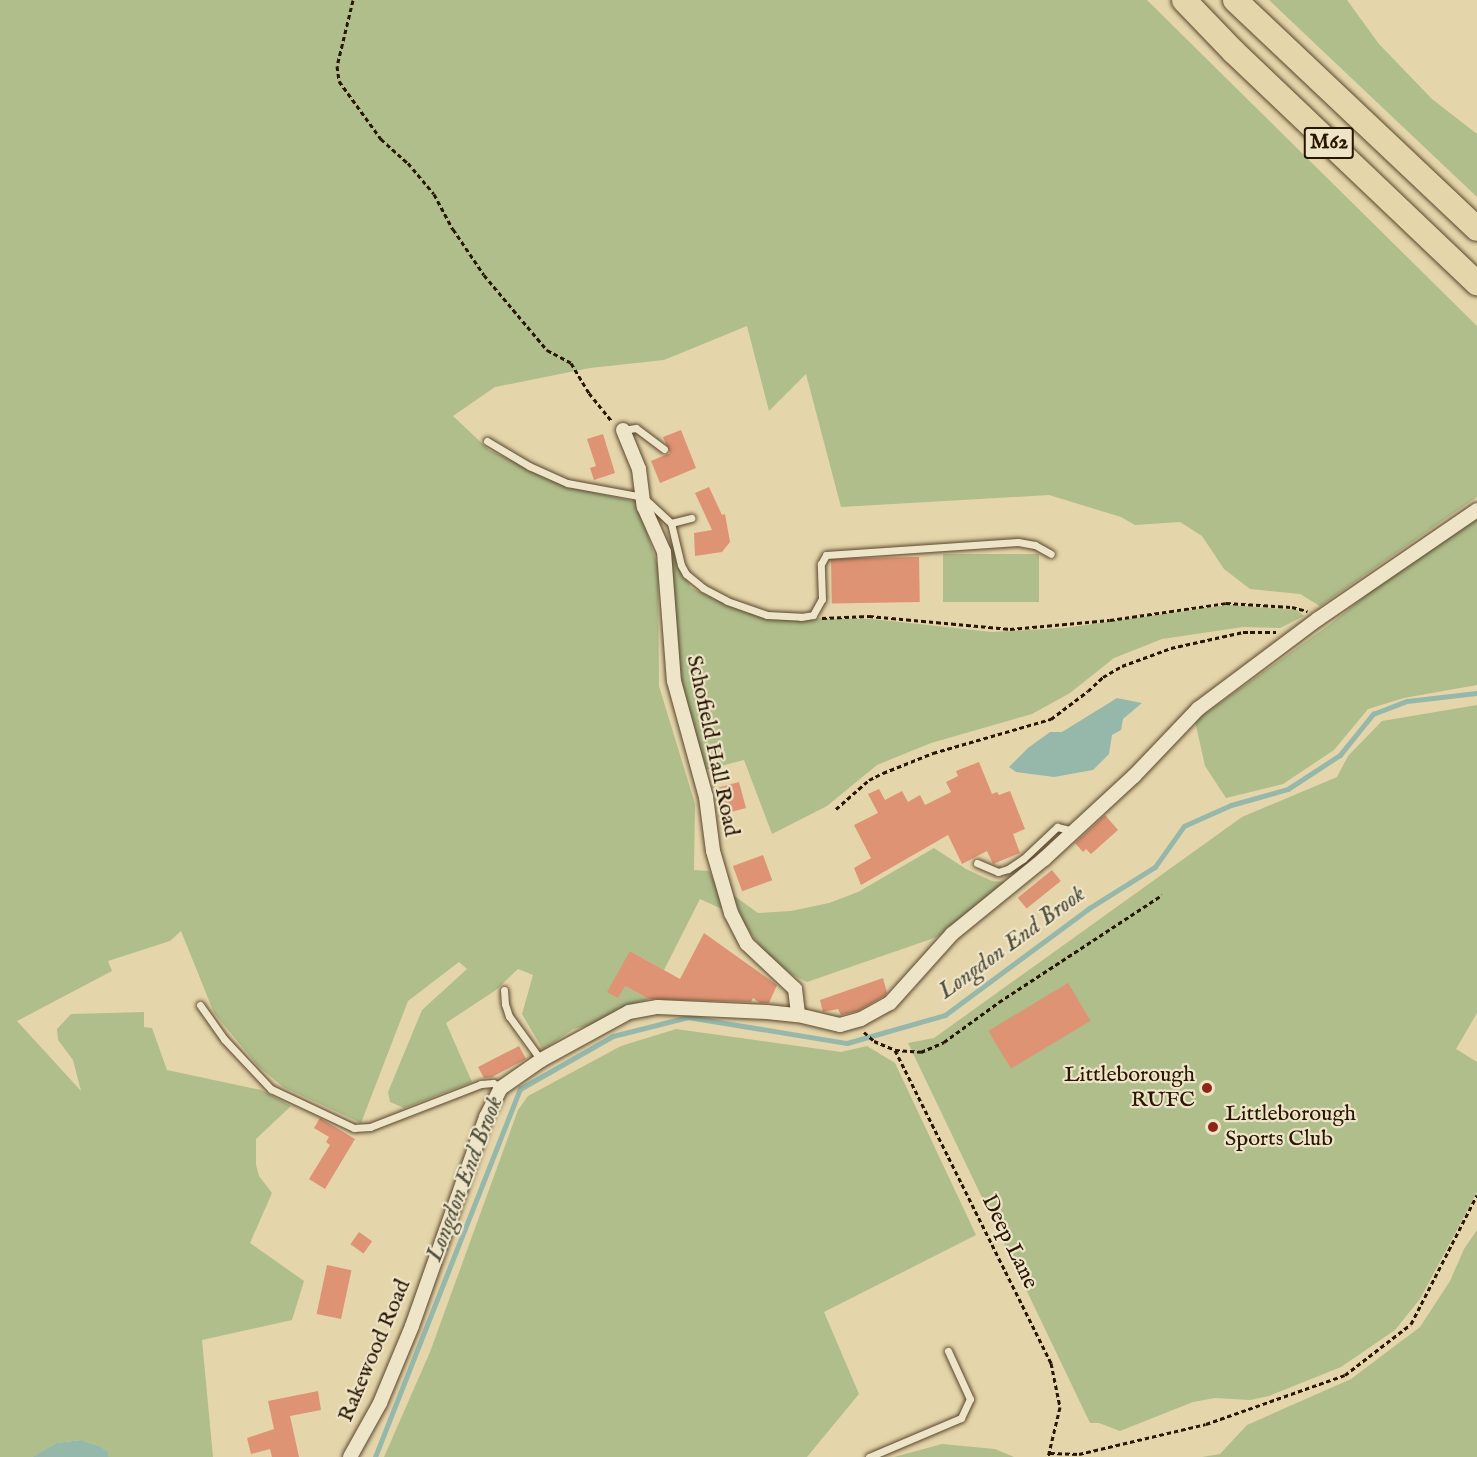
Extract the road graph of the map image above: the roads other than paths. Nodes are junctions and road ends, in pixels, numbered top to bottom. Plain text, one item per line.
1 (1184, 0) edge
2 (1235, 0) edge
3 (1477, 229) edge
4 (1477, 283) edge
5 (623, 430) joint
6 (487, 441) dead end
7 (664, 449) dead end
8 (643, 497) junction
9 (1477, 510) edge
10 (691, 518) dead end
11 (671, 523) junction
12 (1051, 554) dead end
13 (1074, 831) junction
14 (977, 863) dead end
15 (504, 990) dead end
16 (200, 1005) dead end
17 (798, 1015) junction
18 (541, 1060) junction
19 (501, 1088) junction
20 (948, 1351) dead end
21 (350, 1457) edge
22 (869, 1457) edge

1 - 4 highway, M62
2 - 3 highway, M62
5 - 7 lane
5 - 8 street, Schofield Hall Road
6 - 8 lane
8 - 11 lane
8 - 17 street, Schofield Hall Road
9 - 13 street, Rakewood Road
10 - 11 lane
11 - 12 lane
13 - 14 lane
13 - 17 street, Rakewood Road
15 - 18 lane
16 - 19 lane
17 - 18 street, Rakewood Road
18 - 19 street, Rakewood Road
19 - 21 street, Rakewood Road
20 - 22 lane

